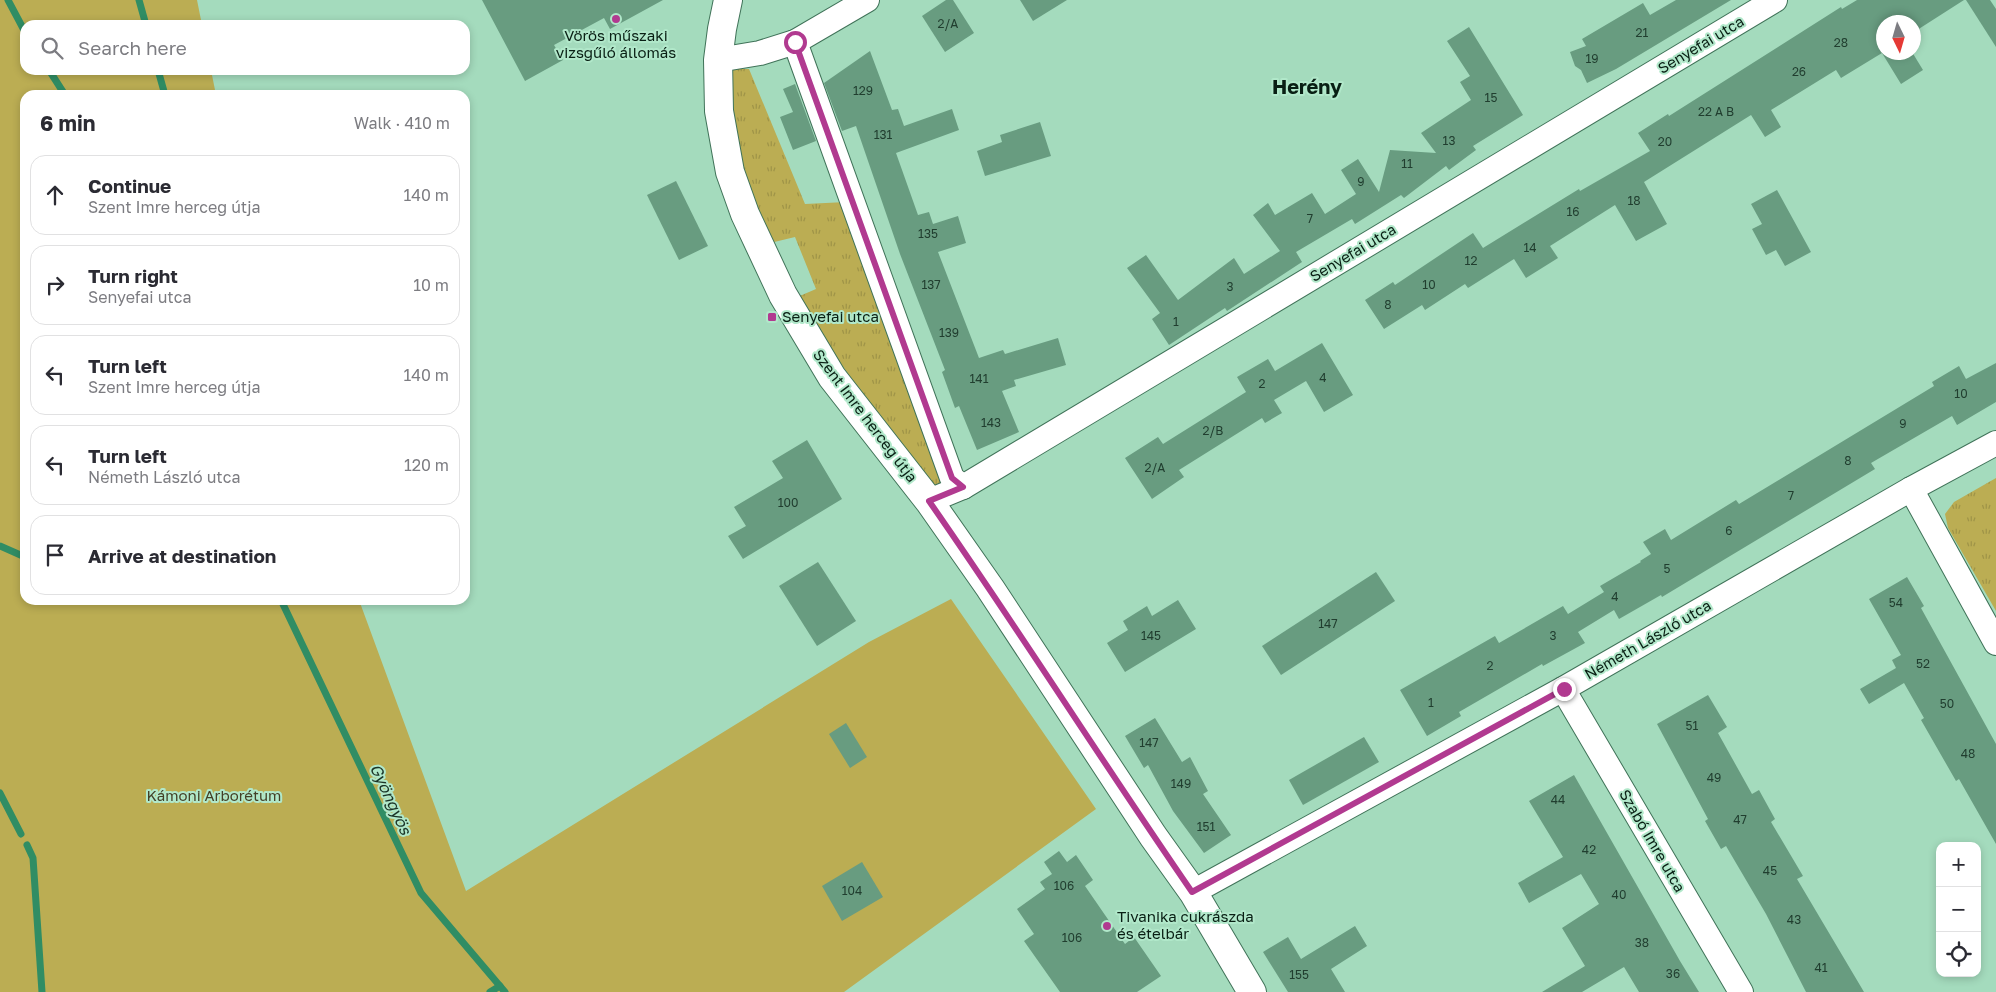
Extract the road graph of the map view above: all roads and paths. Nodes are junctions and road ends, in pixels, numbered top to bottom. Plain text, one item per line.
1 (728, 0) edge
2 (867, 0) edge
3 (1775, 0) edge
4 (795, 42) junction
5 (718, 60) junction
6 (1996, 443) edge
7 (963, 487) junction
8 (1911, 489) junction
9 (929, 501) junction
10 (1996, 643) edge
11 (1564, 689) junction
12 (1192, 892) junction
13 (1252, 992) edge
14 (1741, 992) edge

1 - 5 main road, Szent Imre herceg útja
2 - 4 street
3 - 7 street, Senyefai utca
4 - 5 street
4 - 7 street
5 - 9 main road, Szent Imre herceg útja
6 - 8 street, Németh László utca
7 - 9 street, Senyefai utca
8 - 10 street
8 - 11 street, Németh László utca
9 - 12 main road, Szent Imre herceg útja
11 - 12 street, Németh László utca
11 - 14 street, Szabó Imre utca
12 - 13 main road, Szent Imre herceg útja

